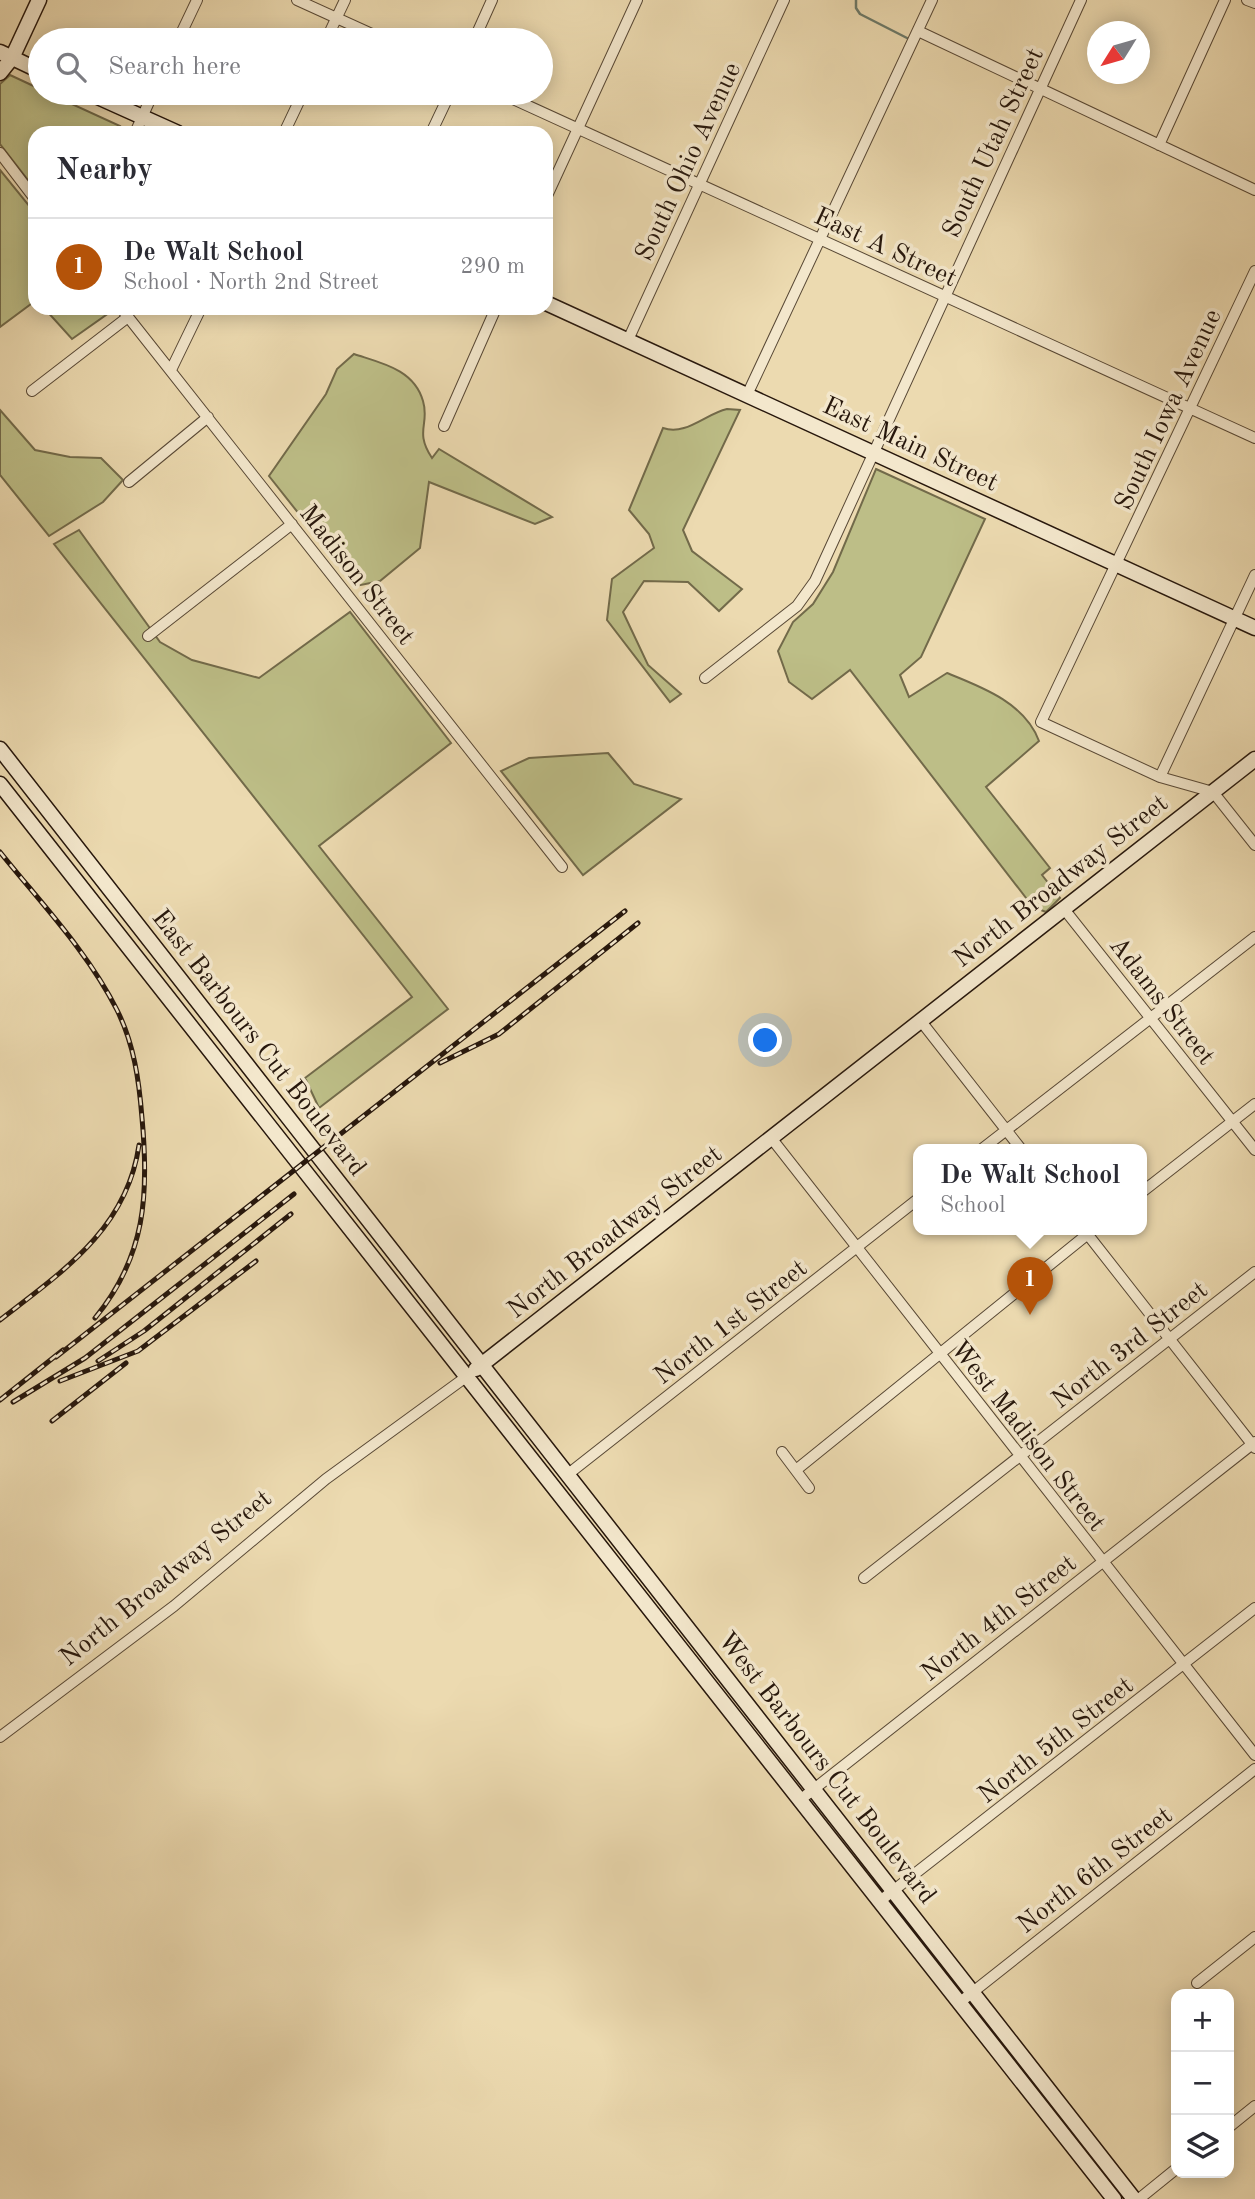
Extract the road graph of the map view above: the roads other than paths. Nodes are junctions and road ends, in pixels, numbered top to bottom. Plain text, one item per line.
1 (39, 0) edge
2 (197, 0) edge
3 (297, 0) edge
4 (345, 0) edge
5 (492, 0) edge
6 (637, 0) edge
7 (784, 0) edge
8 (932, 0) edge
9 (1081, 0) edge
10 (1225, 0) edge
11 (1247, 0) edge
12 (1255, 4) edge
13 (336, 18) junction
14 (184, 28) edge
15 (331, 28) edge
16 (358, 28) edge
17 (479, 28) edge
18 (918, 31) junction
19 (6, 55) edge
20 (28, 65) edge
21 (0, 73) edge
22 (1040, 90) junction
23 (116, 105) edge
24 (148, 105) edge
25 (297, 105) edge
26 (444, 105) edge
27 (527, 105) edge
28 (142, 117) junction
29 (138, 126) edge
30 (162, 126) edge
31 (287, 126) edge
32 (434, 126) edge
33 (578, 128) junction
34 (1159, 145) junction
35 (0, 153) edge
36 (553, 183) edge
37 (700, 183) junction
38 (28, 190) edge
39 (1255, 190) edge
40 (822, 239) junction
41 (1255, 271) edge
42 (944, 296) junction
43 (553, 306) edge
44 (198, 315) edge
45 (493, 315) edge
46 (128, 317) joint
47 (628, 340) junction
48 (171, 370) junction
49 (32, 391) dead end
50 (747, 395) junction
51 (1192, 409) junction
52 (208, 417) junction
53 (444, 426) dead end
54 (1255, 438) edge
55 (874, 454) junction
56 (129, 482) dead end
57 (292, 524) junction
58 (1117, 565) junction
59 (1255, 575) edge
60 (1235, 619) junction
61 (1255, 628) edge
62 (148, 636) dead end
63 (705, 678) dead end
64 (0, 749) edge
65 (1255, 759) edge
66 (1160, 777) junction
67 (0, 784) edge
68 (1213, 792) junction
69 (54, 818) junction
70 (37, 831) junction
71 (1255, 845) edge
72 (562, 867) dead end
73 (1064, 909) junction
74 (1255, 937) edge
75 (212, 1019) junction
76 (1151, 1019) junction
77 (920, 1020) junction
78 (195, 1034) junction
79 (1255, 1104) edge
80 (1232, 1122) junction
81 (1006, 1130) junction
82 (772, 1139) junction
83 (988, 1144) edge
84 (1017, 1144) edge
85 (1255, 1150) edge
86 (343, 1187) junction
87 (1147, 1188) edge
88 (326, 1200) junction
89 (913, 1203) edge
90 (1083, 1235) edge
91 (1091, 1235) edge
92 (857, 1247) junction
93 (1255, 1272) edge
94 (1170, 1339) junction
95 (940, 1353) junction
96 (482, 1365) junction
97 (466, 1377) junction
98 (1254, 1445) edge
99 (782, 1452) dead end
100 (1020, 1456) junction
101 (796, 1470) junction
102 (567, 1475) junction
103 (809, 1488) dead end
104 (1102, 1562) junction
105 (864, 1578) dead end
106 (1255, 1608) edge
107 (678, 1614) junction
108 (662, 1624) junction
109 (1184, 1665) junction
110 (730, 1681) junction
111 (715, 1691) junction
112 (0, 1737) edge
113 (1255, 1755) edge
114 (1255, 1769) edge
115 (814, 1788) junction
116 (800, 1800) junction
117 (893, 1891) junction
118 (880, 1901) junction
119 (1255, 1937) edge
120 (1197, 1983) dead end
121 (973, 1992) junction
122 (959, 2003) junction
123 (1255, 2106) edge
124 (1234, 2123) edge
125 (1171, 2173) edge
126 (1114, 2199) edge
127 (1137, 2199) edge

1 - 19 street
2 - 14 street
3 - 13 street
4 - 13 street
5 - 17 street
6 - 33 street
7 - 37 street, South Ohio Avenue
8 - 18 street
9 - 22 street, South Utah Street
10 - 34 street
11 - 12 street
13 - 15 street
13 - 16 street
18 - 22 street
18 - 40 street
19 - 20 street
19 - 21 street
22 - 34 street
22 - 42 street, South Utah Street
23 - 28 street
24 - 28 street
25 - 31 street
26 - 32 street
27 - 33 street, East A Street
28 - 29 street
28 - 30 street
33 - 36 street
33 - 37 street, East A Street
34 - 39 street
35 - 38 street
37 - 40 street, East A Street
37 - 47 street, South Ohio Avenue
40 - 42 street, East A Street
40 - 50 street
41 - 51 street, South Iowa Avenue
42 - 51 street, East A Street
42 - 55 street, South Utah Street
43 - 47 street, East Main Street
44 - 48 street
45 - 53 street
46 - 48 street, Madison Street
46 - 49 street
47 - 50 street, East Main Street
48 - 52 street, Madison Street
50 - 55 street, East Main Street
51 - 54 street, East A Street
51 - 58 street, South Iowa Avenue
52 - 56 street
52 - 57 street, Madison Street
55 - 58 street, East Main Street
55 - 63 street, South Utah Street
57 - 62 street
57 - 72 street, Madison Street
58 - 60 street, East Main Street
58 - 66 street, South Iowa Avenue
59 - 60 street
60 - 61 street, East Main Street
60 - 66 street
64 - 69 street, East Barbours Cut Boulevard
65 - 68 street, North Broadway Street
66 - 68 street
67 - 70 street, East Barbours Cut Boulevard
68 - 71 street
68 - 73 street, North Broadway Street
69 - 70 street
69 - 75 street, East Barbours Cut Boulevard
70 - 78 street, East Barbours Cut Boulevard
73 - 76 street, Adams Street
73 - 77 street, North Broadway Street
74 - 76 street
75 - 78 street
75 - 86 street, East Barbours Cut Boulevard
76 - 80 street, Adams Street
76 - 81 street
77 - 81 street
77 - 82 street, North Broadway Street
78 - 88 street, East Barbours Cut Boulevard
79 - 80 street
80 - 85 street, Adams Street
80 - 87 street
81 - 83 street
81 - 84 street
82 - 92 street, West Madison Street
82 - 96 street, North Broadway Street
86 - 88 street
86 - 96 street, East Barbours Cut Boulevard
88 - 97 street, East Barbours Cut Boulevard
89 - 92 street, North 1st Street
90 - 95 street
91 - 94 street
92 - 95 street, West Madison Street
92 - 102 street, North 1st Street
93 - 94 street, North 3rd Street
94 - 98 street
94 - 100 street, North 3rd Street
95 - 100 street, West Madison Street
95 - 101 street
96 - 97 street, North Broadway Street
96 - 102 street, West Barbours Cut Boulevard
97 - 108 street, West Barbours Cut Boulevard
97 - 112 street, North Broadway Street
98 - 104 street, North 4th Street
99 - 101 street
100 - 104 street, West Madison Street
100 - 105 street, North 3rd Street
101 - 103 street
102 - 107 street, West Barbours Cut Boulevard
104 - 109 street, West Madison Street
104 - 115 street, North 4th Street
106 - 109 street, North 5th Street
107 - 108 street
107 - 110 street, West Barbours Cut Boulevard
108 - 111 street, West Barbours Cut Boulevard
109 - 113 street, West Madison Street
109 - 117 street, North 5th Street
110 - 111 street
110 - 115 street, West Barbours Cut Boulevard
111 - 116 street, West Barbours Cut Boulevard
114 - 121 street, North 6th Street
115 - 116 street, North 4th Street
115 - 117 street, West Barbours Cut Boulevard
116 - 118 street, West Barbours Cut Boulevard
117 - 118 street, North 5th Street
117 - 121 street, West Barbours Cut Boulevard
118 - 122 street, West Barbours Cut Boulevard
119 - 120 street
121 - 122 street, North 6th Street
121 - 127 street, West Barbours Cut Boulevard
122 - 126 street, West Barbours Cut Boulevard
123 - 124 street
125 - 127 street

